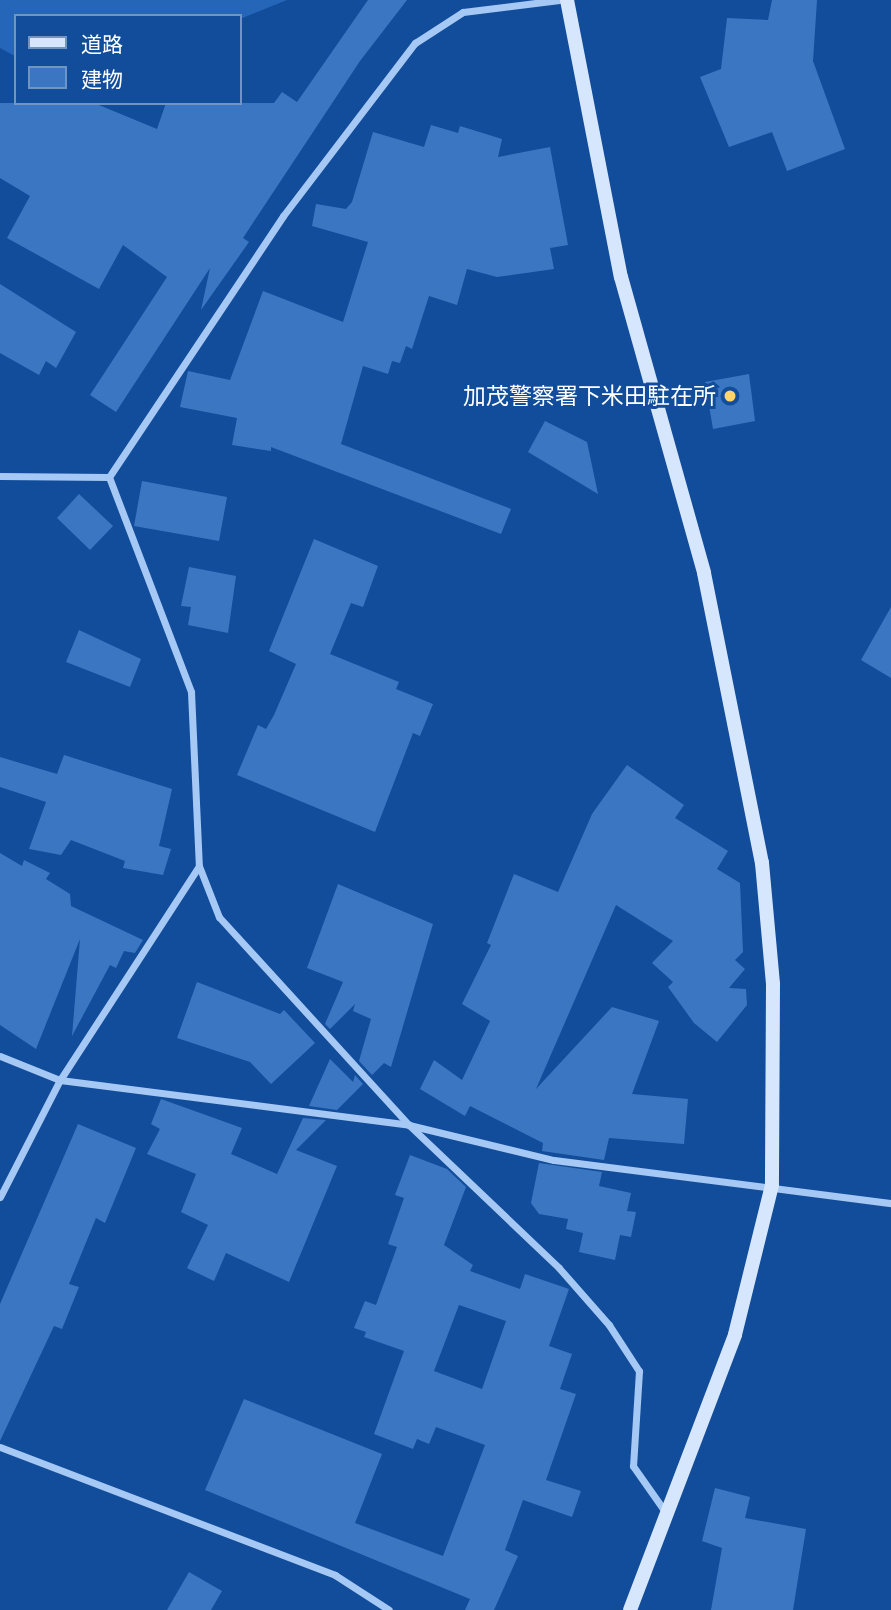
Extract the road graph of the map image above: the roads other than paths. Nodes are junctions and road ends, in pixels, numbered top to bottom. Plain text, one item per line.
1 (559, 0) edge
2 (567, 0) edge
3 (0, 477) edge
4 (109, 477) junction
5 (199, 866) junction
6 (0, 1056) edge
7 (60, 1080) junction
8 (409, 1125) junction
9 (772, 1185) junction
10 (0, 1197) edge
11 (891, 1203) edge
12 (0, 1447) edge
13 (668, 1516) junction
14 (389, 1610) edge
15 (630, 1610) edge

1 - 4 street
2 - 9 street
3 - 4 street
4 - 5 street
5 - 7 street
5 - 8 street
6 - 7 street
7 - 8 street
7 - 10 street
8 - 9 street
8 - 13 street
9 - 11 street
9 - 13 street
12 - 14 street
13 - 15 street

